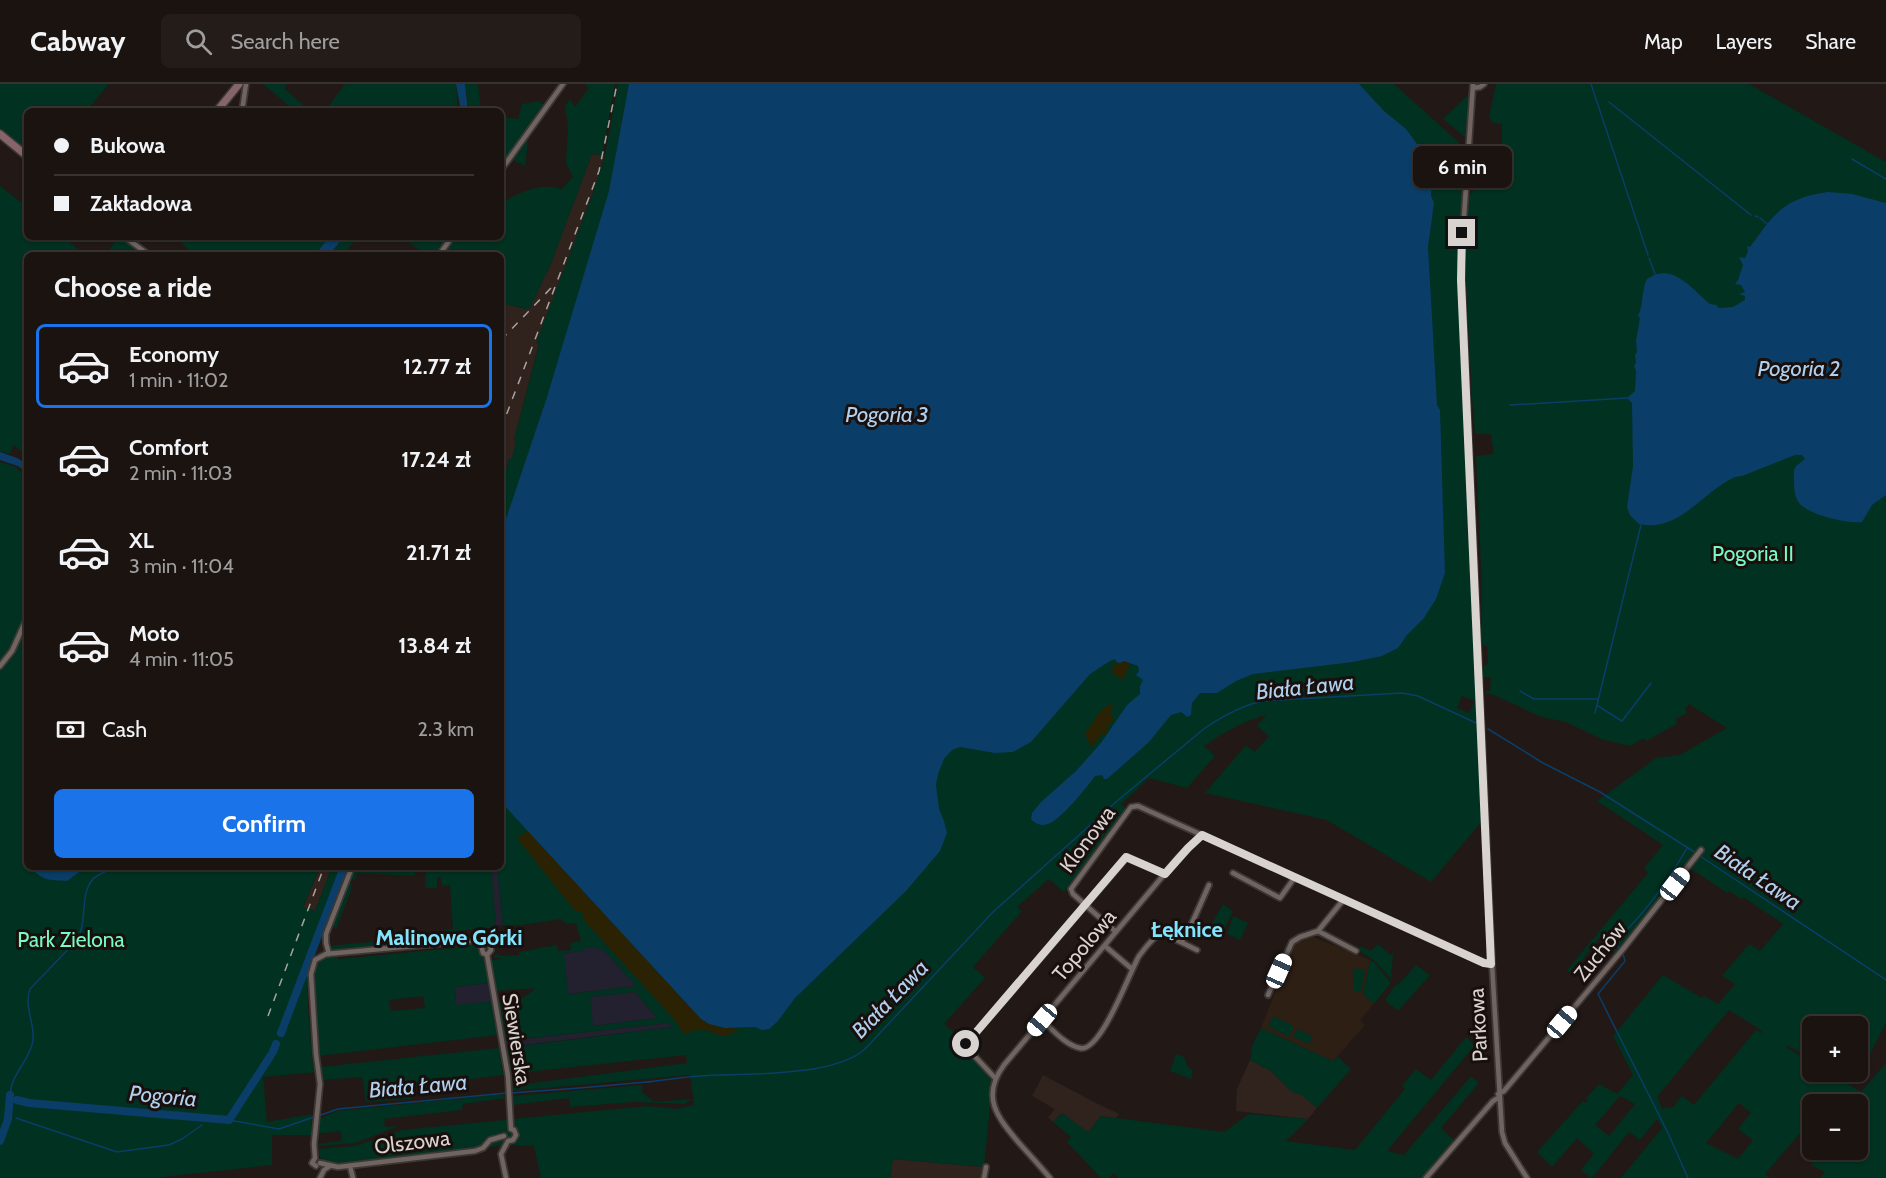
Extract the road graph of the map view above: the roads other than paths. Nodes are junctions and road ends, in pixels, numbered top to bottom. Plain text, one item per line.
1 (239, 84) edge
2 (246, 84) edge
3 (563, 84) edge
4 (1484, 84) edge
5 (1473, 86) edge
6 (219, 108) edge
7 (242, 108) edge
8 (0, 134) edge
9 (24, 154) edge
10 (504, 166) edge
11 (129, 240) edge
12 (145, 252) edge
13 (24, 625) edge
14 (0, 666) edge
15 (1202, 835) junction
16 (1700, 850) dead end
17 (351, 870) edge
18 (1233, 873) dead end
19 (1165, 874) junction
20 (1295, 877) junction
21 (1209, 885) dead end
22 (1344, 899) junction
23 (1085, 906) junction
24 (1318, 931) junction
25 (1116, 932) junction
26 (480, 940) junction
27 (1181, 942) junction
28 (1105, 946) junction
29 (1197, 950) dead end
30 (1356, 951) dead end
31 (329, 954) junction
32 (487, 955) junction
33 (1491, 964) junction
34 (1132, 969) junction
35 (1268, 995) dead end
36 (1042, 1020) junction
37 (996, 1079) junction
38 (1498, 1096) junction
39 (511, 1129) junction
40 (506, 1138) junction
41 (318, 1165) junction
42 (330, 1166) junction
43 (350, 1166) junction
44 (986, 1167) dead end
45 (320, 1178) edge
46 (352, 1178) edge
47 (506, 1178) edge
48 (984, 1178) edge
49 (1050, 1178) edge
50 (1426, 1178) edge
51 (1527, 1178) edge

1 - 6 street
2 - 7 street
3 - 10 street
4 - 5 street
5 - 33 street, Parkowa
8 - 9 street
11 - 12 street
13 - 14 street
15 - 19 street, Topolowa
15 - 20 street
15 - 23 street, Klonowa
16 - 38 street, Zuchów
17 - 31 street
18 - 20 street
19 - 23 street
19 - 25 street, Topolowa
20 - 22 street
21 - 27 street
22 - 24 street
22 - 33 street
23 - 25 street
23 - 37 street
24 - 30 street
24 - 35 street
25 - 28 street, Topolowa
26 - 31 street
26 - 32 street
26 - 32 street
27 - 29 street
27 - 34 street
28 - 34 street
28 - 36 street, Topolowa
31 - 41 street
32 - 39 street, Siewierska
33 - 38 street, Parkowa
34 - 36 street
36 - 37 street, Topolowa
37 - 49 street
38 - 50 street, Zuchów
38 - 51 street, Parkowa
39 - 40 street
39 - 40 street
40 - 43 street, Olszowa
40 - 47 street
41 - 42 street, Olszowa
41 - 45 street
42 - 43 street, Olszowa
42 - 45 street
43 - 46 street
44 - 48 street

